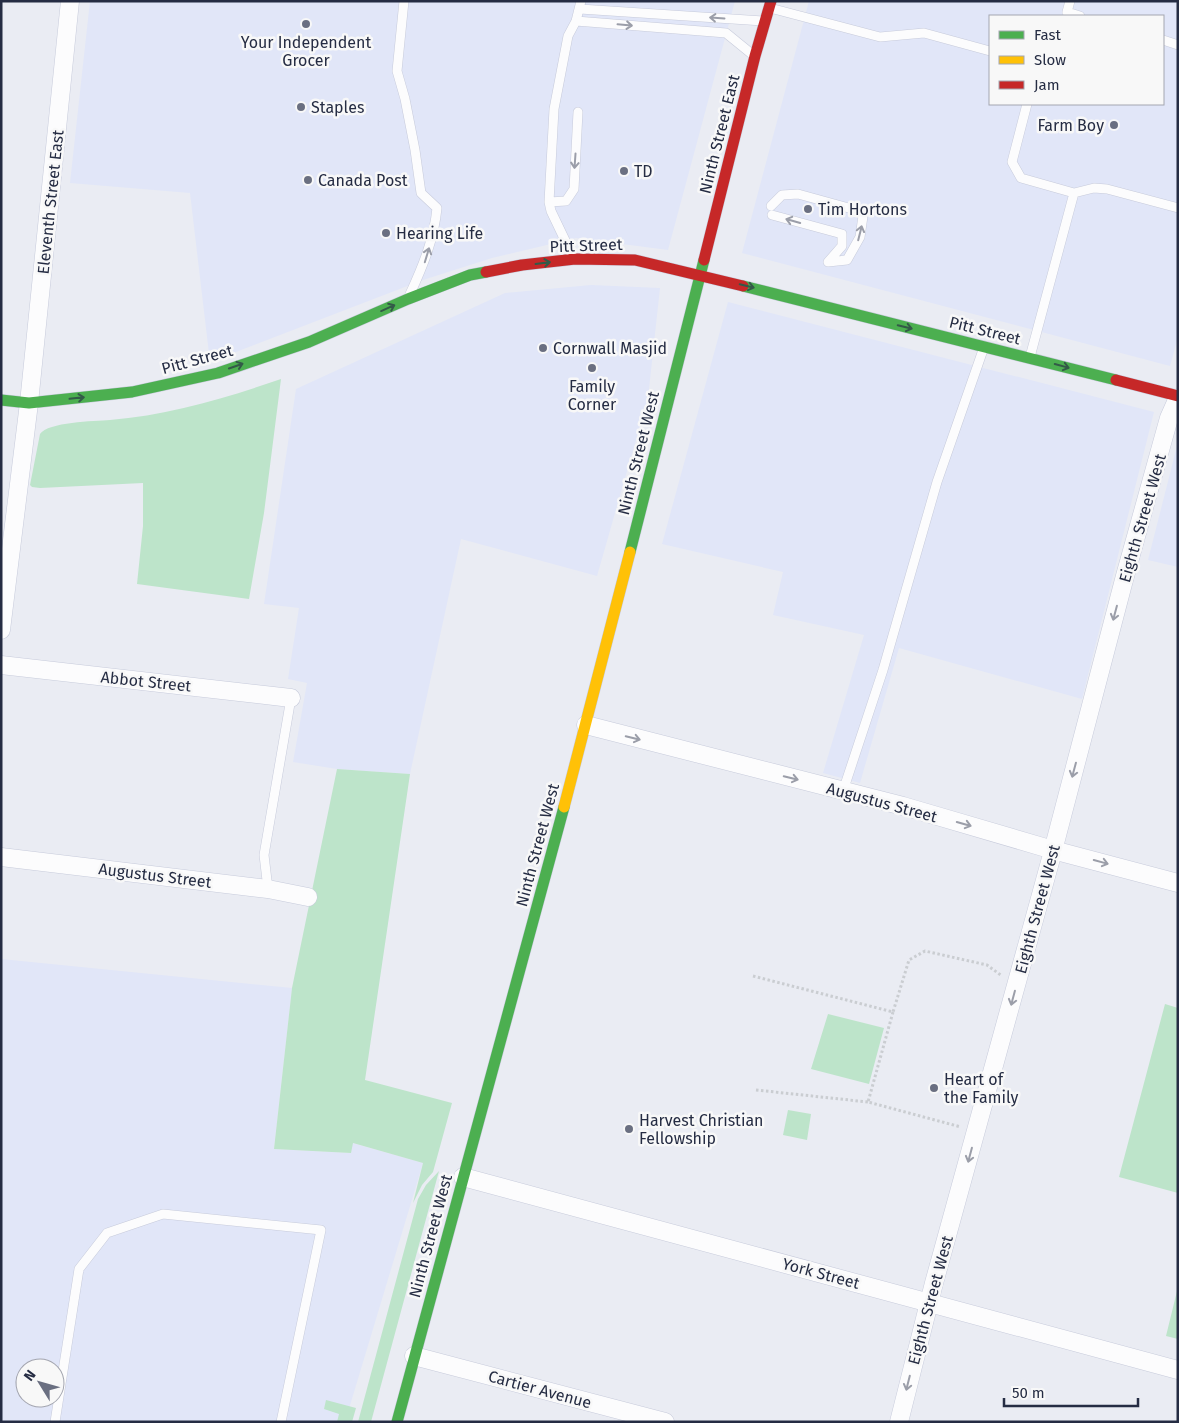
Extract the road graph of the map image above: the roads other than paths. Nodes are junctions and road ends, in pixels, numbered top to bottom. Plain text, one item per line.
1 (70, 1) edge
2 (404, 1) edge
3 (1070, 1) edge
4 (771, 4) edge
5 (581, 5) edge
6 (1066, 14) edge
7 (576, 21) junction
8 (766, 21) junction
9 (1164, 40) edge
10 (1178, 44) edge
11 (989, 51) edge
12 (755, 56) junction
13 (1027, 105) edge
14 (578, 112) dead end
15 (1074, 193) junction
16 (549, 202) junction
17 (771, 206) dead end
18 (1178, 208) edge
19 (772, 215) dead end
20 (575, 259) junction
21 (700, 274) junction
22 (408, 299) junction
23 (984, 347) junction
24 (1030, 358) junction
25 (1178, 397) edge
26 (1, 400) edge
27 (29, 403) junction
28 (1, 630) edge
29 (1, 665) edge
30 (291, 698) joint
31 (586, 726) junction
32 (843, 791) junction
33 (1054, 850) junction
34 (1, 857) edge
35 (1178, 882) edge
36 (268, 889) junction
37 (308, 897) dead end
38 (463, 1177) junction
39 (929, 1302) junction
40 (414, 1356) junction
41 (1178, 1370) edge
42 (54, 1422) edge
43 (281, 1422) edge
44 (397, 1422) edge
45 (665, 1422) edge
46 (899, 1422) edge

1 - 27 street, Eleventh Street East
22 -> 2 lane
3 - 6 lane
4 - 8 main road, Ninth Street East
4 - 11 lane
5 - 7 lane
8 -> 5 lane
7 -> 12 lane
7 - 16 lane
8 - 12 main road, Ninth Street East
9 - 10 lane
12 - 21 main road, Ninth Street East
13 - 15 lane
14 -> 16 lane
15 - 18 lane
15 - 24 lane
16 - 20 lane
17 - 19 lane
20 - 21 main road, Pitt Street
22 -> 20 main road, Pitt Street
21 -> 23 main road, Pitt Street
21 - 31 main road, Ninth Street West
27 -> 22 main road, Pitt Street
23 - 24 main road, Pitt Street
23 - 32 lane
24 -> 25 main road, Pitt Street
25 -> 33 street, Eighth Street West
26 - 27 main road, Pitt Street
27 - 28 street, Eleventh Street East
29 - 30 street, Abbot Street
30 - 36 lane
31 -> 32 street, Augustus Street
31 - 38 main road, Ninth Street West
32 -> 33 street, Augustus Street
33 -> 35 street, Augustus Street
33 -> 39 street, Eighth Street West
34 - 36 street, Augustus Street
36 - 37 street, Augustus Street
38 - 39 street, York Street
38 - 40 main road, Ninth Street West
39 - 41 street, York Street
39 -> 46 street, Eighth Street West
40 - 44 main road, Ninth Street West
40 - 45 street, Cartier Avenue
42 - 43 lane

